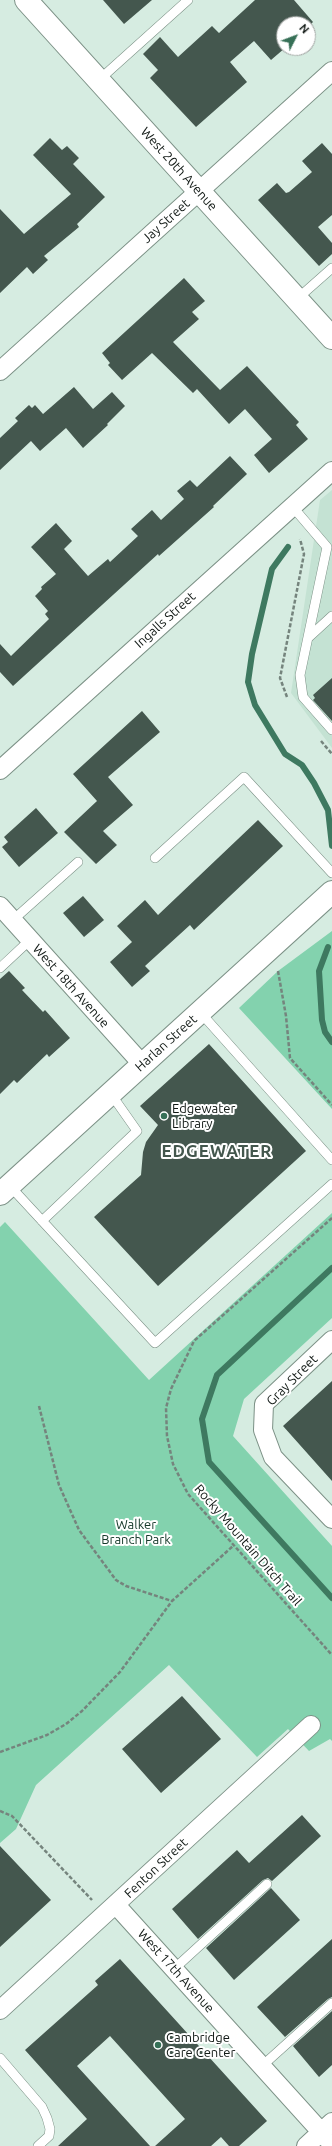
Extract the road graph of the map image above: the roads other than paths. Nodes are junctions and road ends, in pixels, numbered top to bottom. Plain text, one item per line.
1 (26, 0) edge
2 (188, 0) edge
3 (332, 71) edge
4 (99, 80) junction
5 (199, 192) junction
6 (332, 268) edge
7 (297, 299) junction
8 (332, 338) edge
9 (0, 371) edge
10 (332, 471) edge
11 (292, 506) junction
12 (330, 545) edge
13 (332, 616) edge
14 (308, 638) junction
15 (332, 730) edge
16 (0, 770) edge
17 (155, 858) dead end
18 (78, 862) dead end
19 (332, 873) edge
20 (332, 892) edge
21 (0, 906) edge
22 (12, 920) junction
23 (30, 940) junction
24 (0, 968) edge
25 (200, 1012) junction
26 (143, 1065) junction
27 (111, 1094) junction
28 (332, 1160) edge
29 (332, 1184) edge
30 (5, 1189) edge
31 (42, 1221) junction
32 (332, 1340) edge
33 (332, 1519) edge
34 (311, 1725) dead end
35 (267, 1884) dead end
36 (116, 1905) junction
37 (174, 1969) junction
38 (332, 2003) edge
39 (0, 2010) edge
40 (0, 2058) edge
41 (262, 2066) junction
42 (328, 2133) edge
43 (38, 2146) edge
44 (306, 2146) edge

1 - 4 street, West 20th Avenue
2 - 4 lane
3 - 5 street, Jay Street
4 - 5 street, West 20th Avenue
5 - 7 street, West 20th Avenue
5 - 9 street, Jay Street
6 - 7 lane
7 - 8 street, West 20th Avenue
10 - 11 street, Ingalls Street
11 - 12 lane
11 - 16 street, Ingalls Street
12 - 14 lane
13 - 14 lane
14 - 15 lane
17 - 19 lane
18 - 22 lane
20 - 25 street, Harlan Street
21 - 22 street, West 18th Avenue
22 - 23 street, West 18th Avenue
23 - 24 lane
23 - 26 street, West 18th Avenue
25 - 26 street, Harlan Street
25 - 28 lane
26 - 27 street, Harlan Street
27 - 30 street, Harlan Street
27 - 31 lane
29 - 31 lane
30 - 31 lane
32 - 33 street, Gray Street
34 - 36 street, Fenton Street
35 - 37 lane
36 - 37 street, West 17th Avenue
36 - 39 street, Fenton Street
37 - 41 street, West 17th Avenue
38 - 41 lane
40 - 43 lane
41 - 42 street, West 17th Avenue
42 - 44 street

